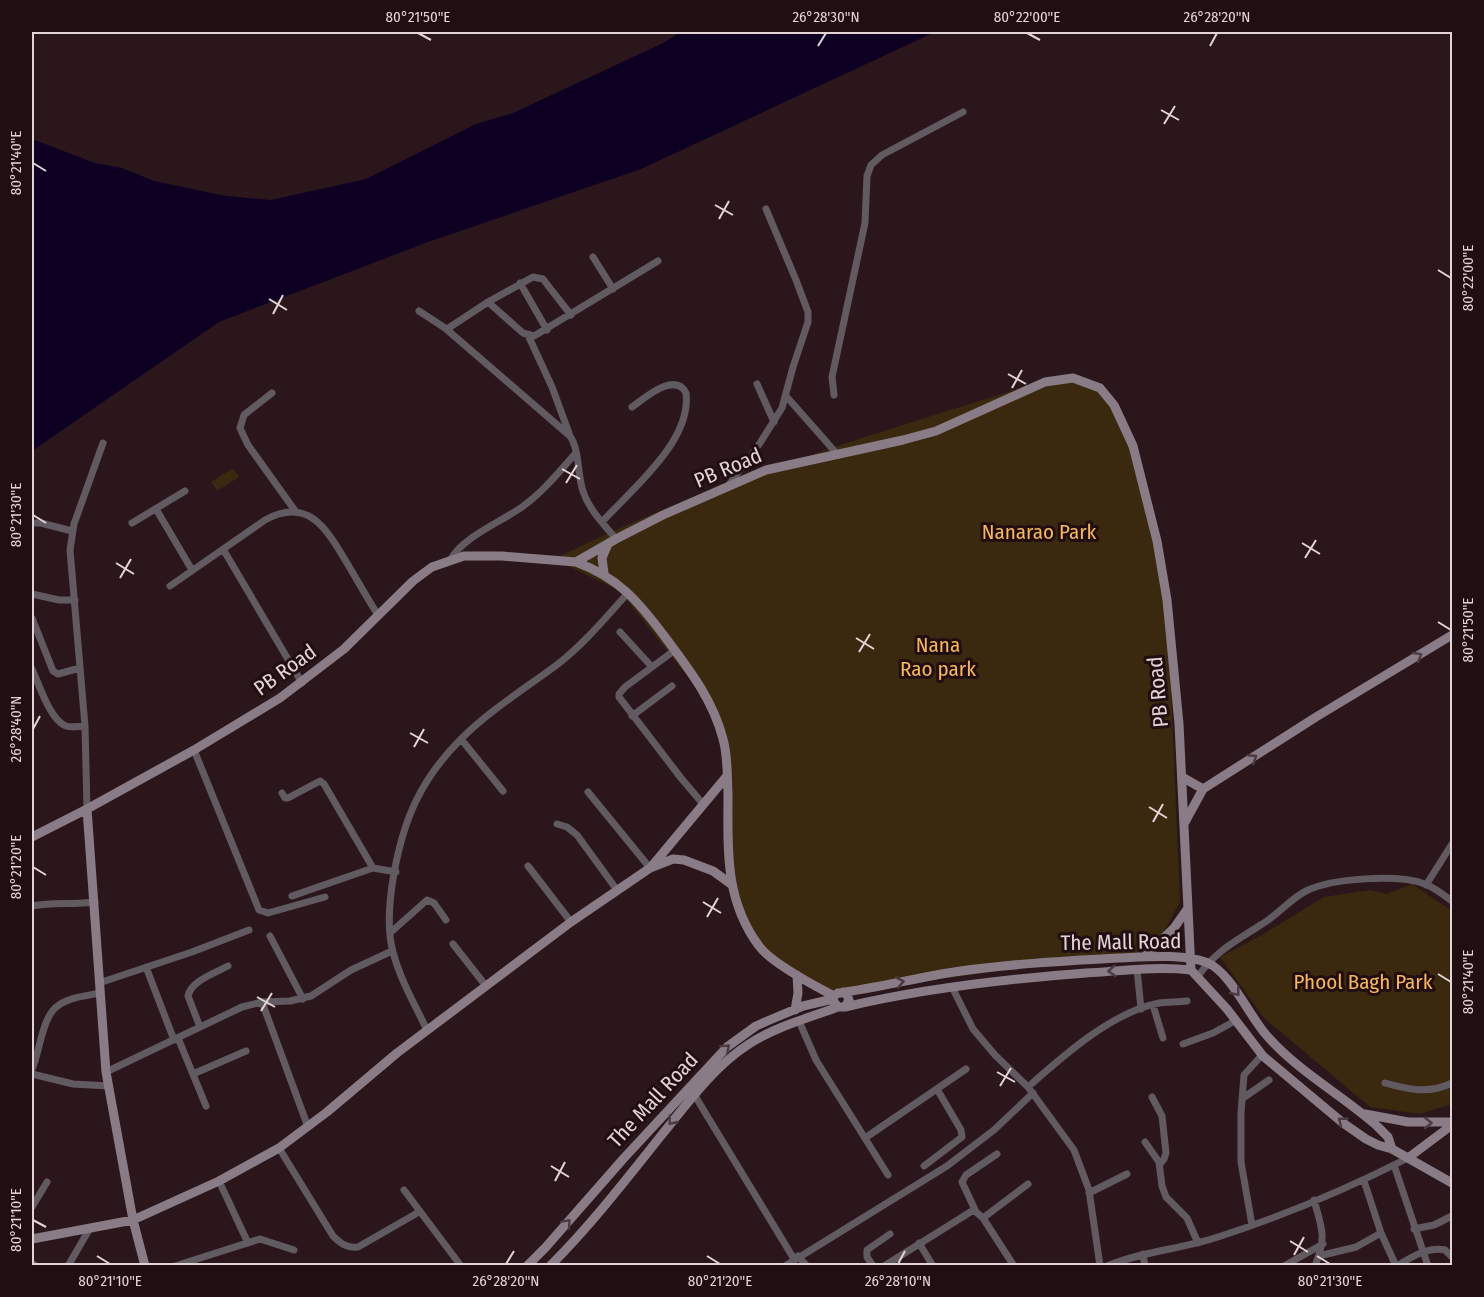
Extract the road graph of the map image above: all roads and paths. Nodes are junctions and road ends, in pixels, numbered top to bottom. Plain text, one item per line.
1 (963, 112) dead end
2 (766, 209) dead end
3 (593, 257) dead end
4 (658, 261) dead end
5 (520, 283) junction
6 (613, 289) junction
7 (488, 302) junction
8 (420, 311) dead end
9 (571, 315) junction
10 (447, 329) junction
11 (547, 330) junction
12 (528, 335) junction
13 (757, 384) dead end
14 (272, 393) dead end
15 (834, 395) dead end
16 (786, 396) junction
17 (632, 407) dead end
18 (774, 422) junction
19 (570, 436) junction
20 (103, 443) dead end
21 (575, 454) junction
22 (838, 455) junction
23 (726, 489) junction
24 (185, 491) dead end
25 (156, 509) junction
26 (296, 512) junction
27 (602, 522) junction
28 (32, 523) edge
29 (132, 523) dead end
30 (72, 531) junction
31 (612, 541) junction
32 (223, 549) junction
33 (451, 559) junction
34 (576, 562) junction
35 (192, 570) junction
36 (603, 573) junction
37 (170, 586) dead end
38 (628, 593) junction
39 (32, 594) edge
40 (75, 600) junction
41 (378, 615) junction
42 (32, 618) edge
43 (620, 632) dead end
44 (1452, 635) edge
45 (675, 650) junction
46 (652, 667) junction
47 (80, 668) junction
48 (32, 669) edge
49 (302, 683) junction
50 (672, 686) dead end
51 (632, 716) junction
52 (85, 726) junction
53 (461, 739) junction
54 (194, 750) junction
55 (728, 776) junction
56 (1182, 777) junction
57 (1203, 789) junction
58 (503, 791) dead end
59 (588, 792) dead end
60 (282, 793) dead end
61 (703, 804) junction
62 (87, 809) junction
63 (557, 824) dead end
64 (1184, 825) junction
65 (32, 837) edge
66 (1452, 844) edge
67 (528, 866) dead end
68 (373, 868) junction
69 (650, 868) junction
70 (396, 872) junction
71 (731, 884) junction
72 (1426, 885) junction
73 (618, 890) junction
74 (292, 896) dead end
75 (325, 897) dead end
76 (1452, 901) edge
77 (95, 902) junction
78 (32, 906) edge
79 (1188, 908) junction
80 (446, 920) dead end
81 (571, 922) junction
82 (249, 930) dead end
83 (390, 933) junction
84 (270, 936) dead end
85 (453, 944) dead end
86 (392, 951) junction
87 (1144, 957) junction
88 (1191, 958) junction
89 (1208, 963) junction
90 (228, 966) dead end
91 (146, 967) junction
92 (1137, 969) junction
93 (1195, 973) junction
94 (798, 975) junction
95 (99, 983) junction
96 (486, 986) junction
97 (952, 987) junction
98 (100, 993) junction
99 (303, 999) junction
100 (839, 1000) junction
101 (1187, 1001) dead end
102 (262, 1002) junction
103 (1153, 1005) junction
104 (1141, 1009) junction
105 (795, 1010) junction
106 (1235, 1021) junction
107 (799, 1022) junction
108 (200, 1027) junction
109 (428, 1030) junction
110 (1163, 1038) dead end
111 (176, 1039) junction
112 (1183, 1044) dead end
113 (246, 1050) dead end
114 (1262, 1055) junction
115 (966, 1069) dead end
116 (32, 1071) edge
117 (106, 1072) junction
118 (193, 1074) junction
119 (1269, 1080) dead end
120 (1385, 1083) dead end
121 (1452, 1083) edge
122 (109, 1086) junction
123 (1028, 1087) junction
124 (937, 1089) junction
125 (692, 1090) junction
126 (1034, 1093) junction
127 (1152, 1098) dead end
128 (1243, 1098) junction
129 (206, 1106) dead end
130 (1363, 1113) junction
131 (1452, 1123) edge
132 (308, 1126) junction
133 (865, 1138) junction
134 (1145, 1142) dead end
135 (279, 1148) junction
136 (1392, 1149) junction
137 (997, 1154) dead end
138 (1408, 1158) junction
139 (1160, 1164) junction
140 (1394, 1165) junction
141 (924, 1166) dead end
142 (1127, 1174) dead end
143 (888, 1175) dead end
144 (219, 1181) junction
145 (1364, 1181) junction
146 (47, 1182) dead end
147 (1452, 1183) edge
148 (1028, 1184) dead end
149 (404, 1190) dead end
150 (1089, 1193) junction
151 (1314, 1200) junction
152 (32, 1207) edge
153 (419, 1212) junction
154 (976, 1212) junction
155 (1452, 1216) edge
156 (983, 1218) junction
157 (129, 1220) junction
158 (1252, 1225) junction
159 (90, 1228) junction
160 (1414, 1229) junction
161 (1381, 1233) junction
162 (890, 1234) dead end
163 (32, 1239) edge
164 (919, 1242) junction
165 (248, 1243) junction
166 (1198, 1243) junction
167 (1323, 1244) junction
168 (545, 1248) junction
169 (294, 1250) dead end
170 (1423, 1252) junction
171 (1143, 1254) junction
172 (1319, 1256) junction
173 (1452, 1257) edge
174 (796, 1258) junction
175 (553, 1262) edge
176 (32, 1263) edge
177 (36, 1266) edge
178 (68, 1266) edge
179 (139, 1266) edge
180 (146, 1266) edge
181 (175, 1266) edge
182 (461, 1266) edge
183 (527, 1266) edge
184 (785, 1266) edge
185 (807, 1266) edge
186 (873, 1266) edge
187 (884, 1266) edge
188 (933, 1266) edge
189 (1014, 1266) edge
190 (1100, 1266) edge
191 (1107, 1266) edge
192 (1144, 1266) edge
193 (1284, 1266) edge
194 (1315, 1266) edge
195 (1396, 1266) edge
196 (1428, 1266) edge

1 - 15 street
2 - 16 street
3 - 6 street
4 - 6 street
5 - 7 street
5 - 9 street
5 - 11 street
6 - 9 street
7 - 10 street
7 - 12 street
8 - 10 street
9 - 11 street
10 - 19 street
11 - 12 street
12 - 19 street
13 - 18 street
14 - 26 street
16 - 18 street
16 - 22 street
17 - 27 street
18 - 23 street
19 - 21 street
20 - 30 street
21 - 27 street
21 - 33 street
22 - 23 street, PB Road
22 - 56 street, PB Road
23 - 31 street, PB Road
24 - 25 street
25 - 29 street
25 - 35 street
26 - 32 street
26 - 41 street
27 - 31 street
28 - 30 street
30 - 40 street
31 - 34 street, PB Road
31 - 36 street
32 - 35 street
32 - 49 street
33 - 34 street, PB Road
33 - 41 street, PB Road
34 - 36 street
35 - 37 street
36 - 38 street
38 - 45 street
38 - 53 street
39 - 40 street
40 - 47 street
41 - 49 street, PB Road
42 - 47 street
43 - 46 street
57 -> 44 street
45 - 46 street
45 - 55 street
46 - 51 street
47 - 52 street
48 - 52 street
49 - 54 street, PB Road
50 - 51 street
51 - 61 street
52 - 62 street
53 - 58 street
53 - 70 street
54 - 62 street, PB Road
54 - 75 street
55 - 61 street
55 - 71 street
56 - 57 street
56 - 64 street, PB Road
57 - 64 street
59 - 69 street
60 - 68 street
61 - 69 street
62 - 65 street, PB Road
62 - 77 street
63 - 73 street
64 - 79 street, PB Road
66 - 72 street
67 - 81 street
68 - 70 street
68 - 74 street
69 - 71 street
69 - 73 street
70 - 83 street
71 - 94 street
72 - 76 street
72 - 89 street
73 - 81 street
77 - 78 street
77 - 95 street
79 - 87 street
79 - 88 street, PB Road
80 - 83 street
81 - 96 street
82 - 91 street
83 - 86 street
84 - 99 street
85 - 96 street
86 - 99 street
86 - 109 street
87 - 88 street, The Mall Road
100 -> 87 street, The Mall Road
88 - 89 street, The Mall Road
88 - 93 street, PB Road
89 - 93 street
89 -> 130 street, The Mall Road
90 - 108 street
91 - 95 street
91 - 111 street
92 - 93 street, The Mall Road
92 -> 97 street, The Mall Road
92 - 104 street
93 - 106 street, The Mall Road
94 - 100 street
94 - 105 street
95 - 98 street
96 - 109 street
97 - 100 street, The Mall Road
97 - 123 street
98 - 116 street
98 - 117 street
99 - 102 street
100 - 105 street, The Mall Road
100 - 107 street, The Mall Road
101 - 103 street
102 - 108 street
102 - 132 street
103 - 104 street
103 - 110 street
104 - 123 street
125 -> 105 street, The Mall Road
106 - 112 street
106 - 114 street, The Mall Road
107 - 125 street, The Mall Road
107 - 133 street
108 - 111 street
109 - 132 street
111 - 117 street
111 - 118 street
113 - 118 street
114 - 128 street
136 -> 114 street, The Mall Road
115 - 124 street
116 - 122 street
117 - 122 street
118 - 129 street
119 - 128 street
120 - 121 street
122 - 157 street
123 - 126 street
124 - 133 street
124 - 141 street
168 -> 125 street, The Mall Road
125 - 174 street
125 -> 175 street, The Mall Road
126 - 150 street
126 - 174 street
127 - 139 street
128 - 158 street
130 -> 131 street
130 - 136 street, The Mall Road
131 - 138 street
132 - 135 street
133 - 143 street
134 - 139 street
135 - 144 street
135 - 153 street
136 - 138 street, The Mall Road
137 - 154 street
138 - 140 street
138 - 147 street, The Mall Road
139 - 166 street
140 - 145 street
140 - 160 street
142 - 150 street
144 - 157 street
144 - 165 street
145 - 151 street
145 - 161 street
146 - 152 street
148 - 156 street
149 - 153 street
150 - 190 street
151 - 158 street
151 - 167 street
153 - 182 street
154 - 156 street
154 - 164 street
155 - 160 street
156 - 189 street
157 - 159 street
157 - 179 street
157 - 180 street
158 - 166 street
159 - 163 street
159 - 178 street
160 - 170 street
161 - 172 street
161 - 195 street
162 - 186 street
164 - 187 street
164 - 188 street
165 - 169 street
165 - 181 street
166 - 171 street
167 - 172 street
167 - 193 street
168 - 175 street
168 - 183 street, The Mall Road
170 - 173 street
170 - 195 street
170 - 196 street
171 - 191 street
171 - 192 street
172 - 194 street
174 - 184 street
174 - 185 street
176 - 177 street

